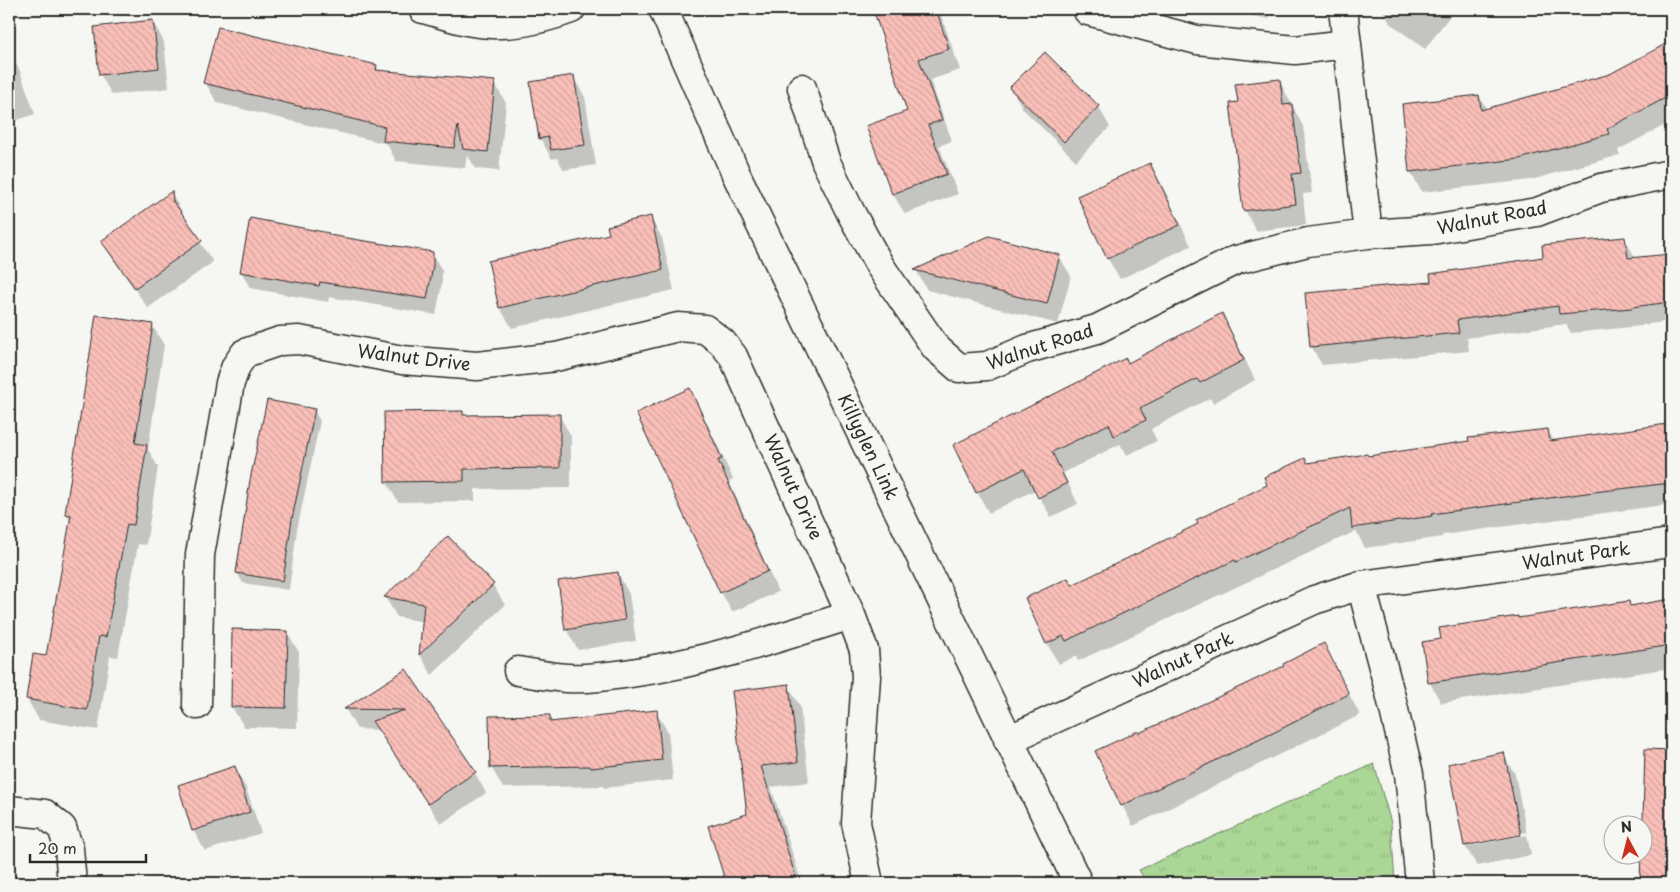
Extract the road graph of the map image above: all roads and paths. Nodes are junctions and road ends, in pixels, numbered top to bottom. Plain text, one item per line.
1 (423, 9) edge
2 (571, 9) edge
3 (662, 9) edge
4 (1343, 9) edge
5 (1088, 11) dead end
6 (1347, 44) junction
7 (802, 88) dead end
8 (1671, 174) edge
9 (1368, 234) junction
10 (1671, 543) edge
11 (1361, 585) junction
12 (851, 615) junction
13 (518, 671) dead end
14 (197, 705) dead end
15 (1008, 740) junction
16 (9, 810) edge
17 (72, 883) edge
18 (869, 883) edge
19 (1078, 883) edge
20 (1420, 883) edge

1 - 2 street
3 - 15 street, Killyglen Link
4 - 6 street
5 - 6 street
6 - 9 street
7 - 9 street, Walnut Road
8 - 9 street, Walnut Road
10 - 11 street, Walnut Park
11 - 15 street, Walnut Park
11 - 20 street
12 - 13 street
12 - 14 street, Walnut Drive
12 - 18 street, Walnut Drive
15 - 19 street, Killyglen Link
16 - 17 street

